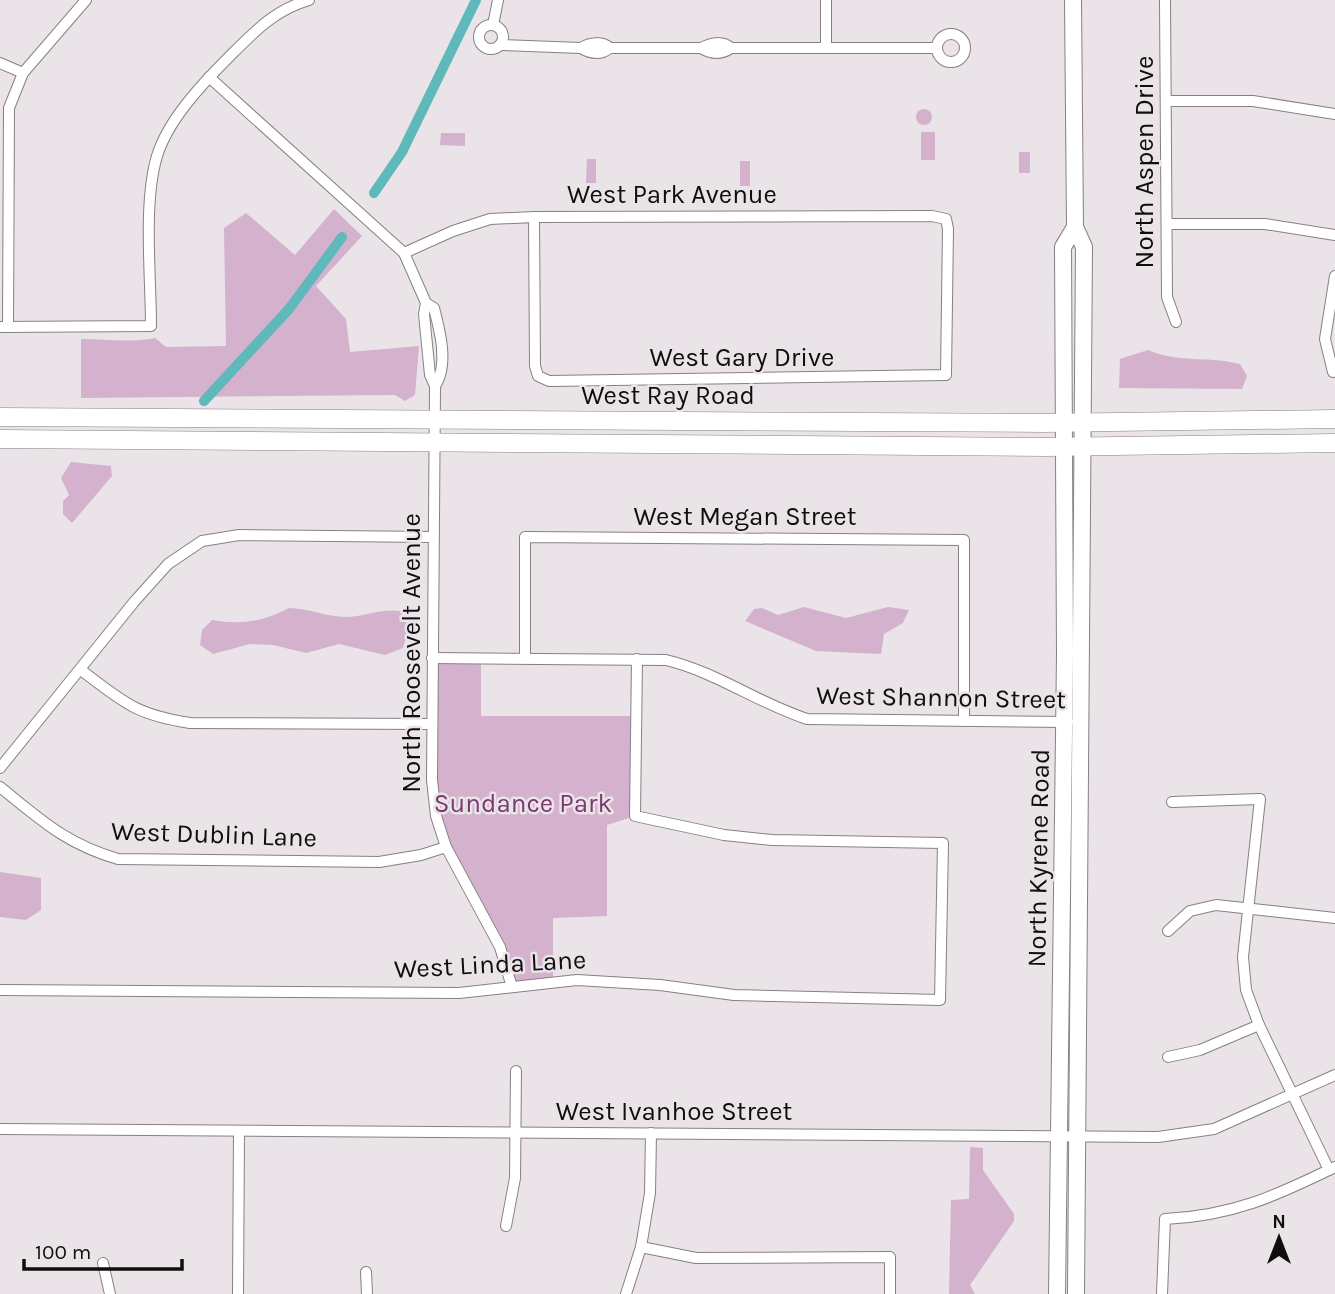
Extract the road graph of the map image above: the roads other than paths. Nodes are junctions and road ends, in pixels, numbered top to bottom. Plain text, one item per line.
1 (86, 0) edge
2 (309, 0) edge
3 (498, 0) edge
4 (826, 0) edge
5 (1073, 0) edge
6 (1165, 0) edge
7 (493, 25) junction
8 (500, 45) junction
9 (826, 47) junction
10 (937, 48) dead end
11 (0, 62) edge
12 (23, 73) junction
13 (209, 77) junction
14 (1167, 102) junction
15 (1335, 114) edge
16 (3, 192) edge
17 (534, 217) junction
18 (1167, 224) junction
19 (1075, 227) junction
20 (1335, 235) edge
21 (404, 253) junction
22 (1335, 276) edge
23 (1176, 322) dead end
24 (4, 327) edge
25 (1333, 372) dead end
26 (946, 375) joint
27 (0, 417) edge
28 (434, 419) junction
29 (1335, 419) edge
30 (1066, 423) junction
31 (1085, 423) junction
32 (0, 439) edge
33 (434, 443) junction
34 (1335, 443) edge
35 (1066, 446) junction
36 (1085, 446) junction
37 (433, 537) junction
38 (432, 657) junction
39 (525, 657) junction
40 (637, 659) junction
41 (81, 670) junction
42 (964, 721) junction
43 (1064, 722) junction
44 (1082, 722) junction
45 (432, 724) junction
46 (0, 768) edge
47 (0, 787) edge
48 (1172, 802) dead end
49 (446, 846) junction
50 (1248, 907) junction
51 (1335, 918) edge
52 (1168, 931) dead end
53 (512, 987) junction
54 (0, 990) edge
55 (1259, 1025) junction
56 (1168, 1057) dead end
57 (516, 1070) dead end
58 (1335, 1075) edge
59 (1293, 1095) junction
60 (0, 1129) edge
61 (239, 1132) junction
62 (516, 1133) junction
63 (651, 1133) junction
64 (1059, 1138) junction
65 (1077, 1138) junction
66 (1332, 1169) edge
67 (506, 1226) dead end
68 (641, 1247) junction
69 (103, 1263) dead end
70 (366, 1272) dead end
71 (110, 1294) edge
72 (238, 1294) edge
73 (367, 1294) edge
74 (626, 1294) edge
75 (890, 1294) edge
76 (1057, 1294) edge
77 (1076, 1294) edge
78 (1163, 1294) edge

1 - 12 street
2 - 13 street
3 - 7 street
4 - 9 street
5 - 19 main road
6 - 14 street, North Aspen Drive
7 - 8 street
7 - 8 street
8 - 9 street
9 - 10 street
11 - 12 street
12 - 16 street
13 - 21 street, North Roosevelt Avenue
13 - 24 street
14 - 15 street
14 - 18 street, North Aspen Drive
16 - 24 street
17 - 21 street, West Park Avenue
17 - 26 street, West Park Avenue
17 - 26 street, West Gary Drive
18 - 20 street
18 - 23 street, North Aspen Drive
19 - 30 main road, North Kyrene Road
19 - 31 main road, North Kyrene Road
21 - 28 street, North Roosevelt Avenue
22 - 25 street
27 - 28 main road, West Ray Road
28 - 30 main road, West Ray Road
28 - 33 street, North Roosevelt Avenue
29 - 31 main road, West Ray Road
30 - 31 main road, West Ray Road
30 - 35 main road, North Kyrene Road
31 - 36 main road, North Kyrene Road
32 - 33 main road, West Ray Road
33 - 35 main road, West Ray Road
33 - 37 street, North Roosevelt Avenue
34 - 36 main road, West Ray Road
35 - 36 main road, West Ray Road
35 - 43 main road, North Kyrene Road
36 - 44 main road, North Kyrene Road
37 - 38 street, North Roosevelt Avenue
37 - 41 street
38 - 39 street, West Shannon Street
38 - 45 street, North Roosevelt Avenue
39 - 40 street, West Shannon Street
39 - 42 street, West Megan Street
40 - 42 street, West Shannon Street
40 - 53 street, West Linda Lane
41 - 45 street
41 - 46 street
42 - 43 street, West Shannon Street
43 - 44 street, West Shannon Street
43 - 64 main road, North Kyrene Road
44 - 65 main road, North Kyrene Road
45 - 49 street, North Roosevelt Avenue
47 - 49 street, West Dublin Lane
48 - 50 street
49 - 53 street, North Roosevelt Avenue
50 - 51 street
50 - 52 street
50 - 55 street
53 - 54 street, West Linda Lane
55 - 56 street
55 - 59 street
57 - 62 street
58 - 59 street, West Ivanhoe Street
59 - 65 street, West Ivanhoe Street
59 - 66 street
60 - 61 street, West Ivanhoe Street
61 - 62 street, West Ivanhoe Street
61 - 72 street
62 - 63 street, West Ivanhoe Street
62 - 67 street
63 - 64 street, West Ivanhoe Street
63 - 68 street
64 - 65 street, West Ivanhoe Street
64 - 76 main road, North Kyrene Road
65 - 77 main road, North Kyrene Road
66 - 78 street
68 - 74 street
68 - 75 street
69 - 71 street
70 - 73 street

